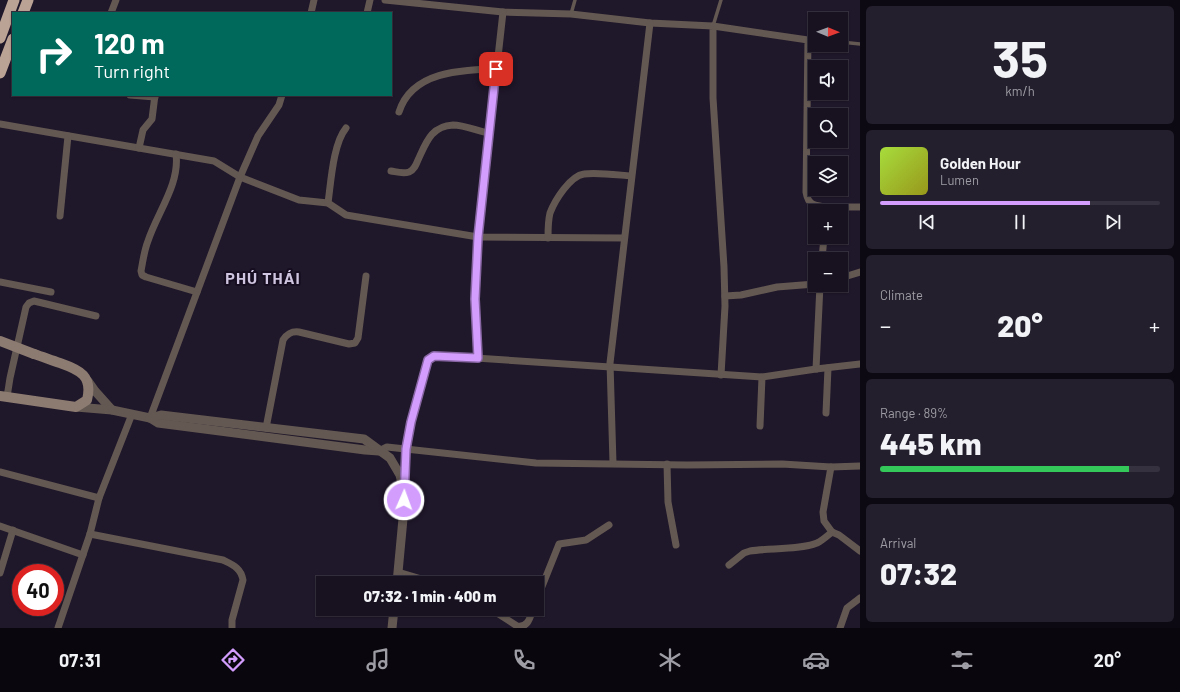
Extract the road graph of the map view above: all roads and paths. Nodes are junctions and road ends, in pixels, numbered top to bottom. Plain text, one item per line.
1 (14, 0) edge
2 (28, 0) edge
3 (116, 0) edge
4 (314, 0) edge
5 (370, 0) edge
6 (385, 0) edge
7 (575, 0) edge
8 (721, 0) edge
9 (23, 12) edge
10 (111, 12) edge
11 (311, 12) edge
12 (367, 12) edge
13 (503, 12) junction
14 (571, 14) junction
15 (650, 23) junction
16 (713, 26) junction
17 (0, 38) edge
18 (808, 39) edge
19 (12, 42) edge
20 (848, 43) edge
21 (860, 44) edge
22 (812, 52) edge
23 (496, 69) junction
24 (0, 73) edge
25 (155, 96) edge
26 (282, 96) edge
27 (399, 112) dead end
28 (0, 124) edge
29 (346, 128) dead end
30 (489, 133) junction
31 (68, 136) junction
32 (139, 148) junction
33 (176, 154) junction
34 (391, 171) dead end
35 (631, 176) junction
36 (240, 177) junction
37 (328, 203) junction
38 (813, 204) edge
39 (860, 207) edge
40 (848, 208) edge
41 (60, 216) dead end
42 (478, 237) junction
43 (548, 238) junction
44 (624, 238) junction
45 (860, 272) edge
46 (366, 276) dead end
47 (848, 276) edge
48 (0, 282) edge
49 (808, 285) edge
50 (51, 292) dead end
51 (197, 292) junction
52 (820, 292) edge
53 (725, 296) junction
54 (96, 316) dead end
55 (0, 341) edge
56 (478, 358) junction
57 (860, 364) edge
58 (610, 368) junction
59 (828, 368) junction
60 (816, 369) junction
61 (721, 375) junction
62 (762, 377) junction
63 (88, 381) junction
64 (4, 396) edge
65 (76, 407) junction
66 (112, 410) junction
67 (826, 413) dead end
68 (132, 414) junction
69 (150, 418) junction
70 (760, 426) dead end
71 (266, 428) junction
72 (406, 449) junction
73 (379, 451) junction
74 (613, 463) junction
75 (667, 464) junction
76 (860, 466) edge
77 (830, 467) junction
78 (0, 472) edge
79 (404, 492) junction
80 (99, 498) junction
81 (609, 524) dead end
82 (0, 526) edge
83 (14, 530) junction
84 (832, 532) junction
85 (90, 534) junction
86 (676, 545) dead end
87 (860, 551) edge
88 (83, 555) junction
89 (729, 565) dead end
90 (398, 572) junction
91 (0, 573) edge
92 (398, 576) edge
93 (411, 576) edge
94 (544, 582) edge
95 (860, 598) edge
96 (393, 616) edge
97 (502, 616) edge
98 (530, 616) edge
99 (58, 628) edge
100 (232, 628) edge
101 (392, 628) edge
102 (840, 628) edge

1 - 17 highway
2 - 9 highway
3 - 10 street
4 - 11 street
5 - 12 street
6 - 13 street
7 - 14 lane
8 - 16 lane
13 - 14 street
13 - 23 street
14 - 15 street
15 - 16 street
15 - 35 street
16 - 18 street
16 - 53 street
19 - 24 highway
20 - 21 lane
22 - 38 street
23 - 27 street
23 - 30 street
25 - 32 street
26 - 36 street
28 - 31 street
29 - 37 street
30 - 34 street
30 - 42 street
31 - 32 street
31 - 41 street
32 - 33 street
33 - 36 street
33 - 51 street
35 - 43 street
35 - 44 street
36 - 37 street
36 - 51 street
37 - 42 street
39 - 40 street
42 - 43 street
42 - 56 street
43 - 44 street
44 - 58 street
45 - 47 street
46 - 71 street
48 - 50 street
49 - 53 street
51 - 69 street
52 - 60 street
53 - 61 street
54 - 64 street
55 - 63 main road, bridge
56 - 58 street
56 - 72 street
57 - 59 street
58 - 61 street
58 - 74 street
59 - 60 street
59 - 67 street
60 - 62 street
61 - 62 street
62 - 70 street
63 - 65 main road
63 - 66 street
64 - 65 main road
65 - 66 street
66 - 68 street
68 - 69 street
68 - 80 street
69 - 71 street
69 - 73 street
71 - 73 street
72 - 73 street
72 - 74 street
72 - 79 street
73 - 79 street
74 - 75 street
75 - 77 street
75 - 86 street
76 - 77 street
77 - 84 street
78 - 80 street
79 - 90 street
80 - 85 street
81 - 94 street
82 - 83 street
83 - 88 street
83 - 91 street
84 - 87 street
84 - 89 street
85 - 88 street
85 - 100 street
88 - 99 street
90 - 92 street
90 - 93 street
95 - 102 street
96 - 101 street
97 - 98 street

